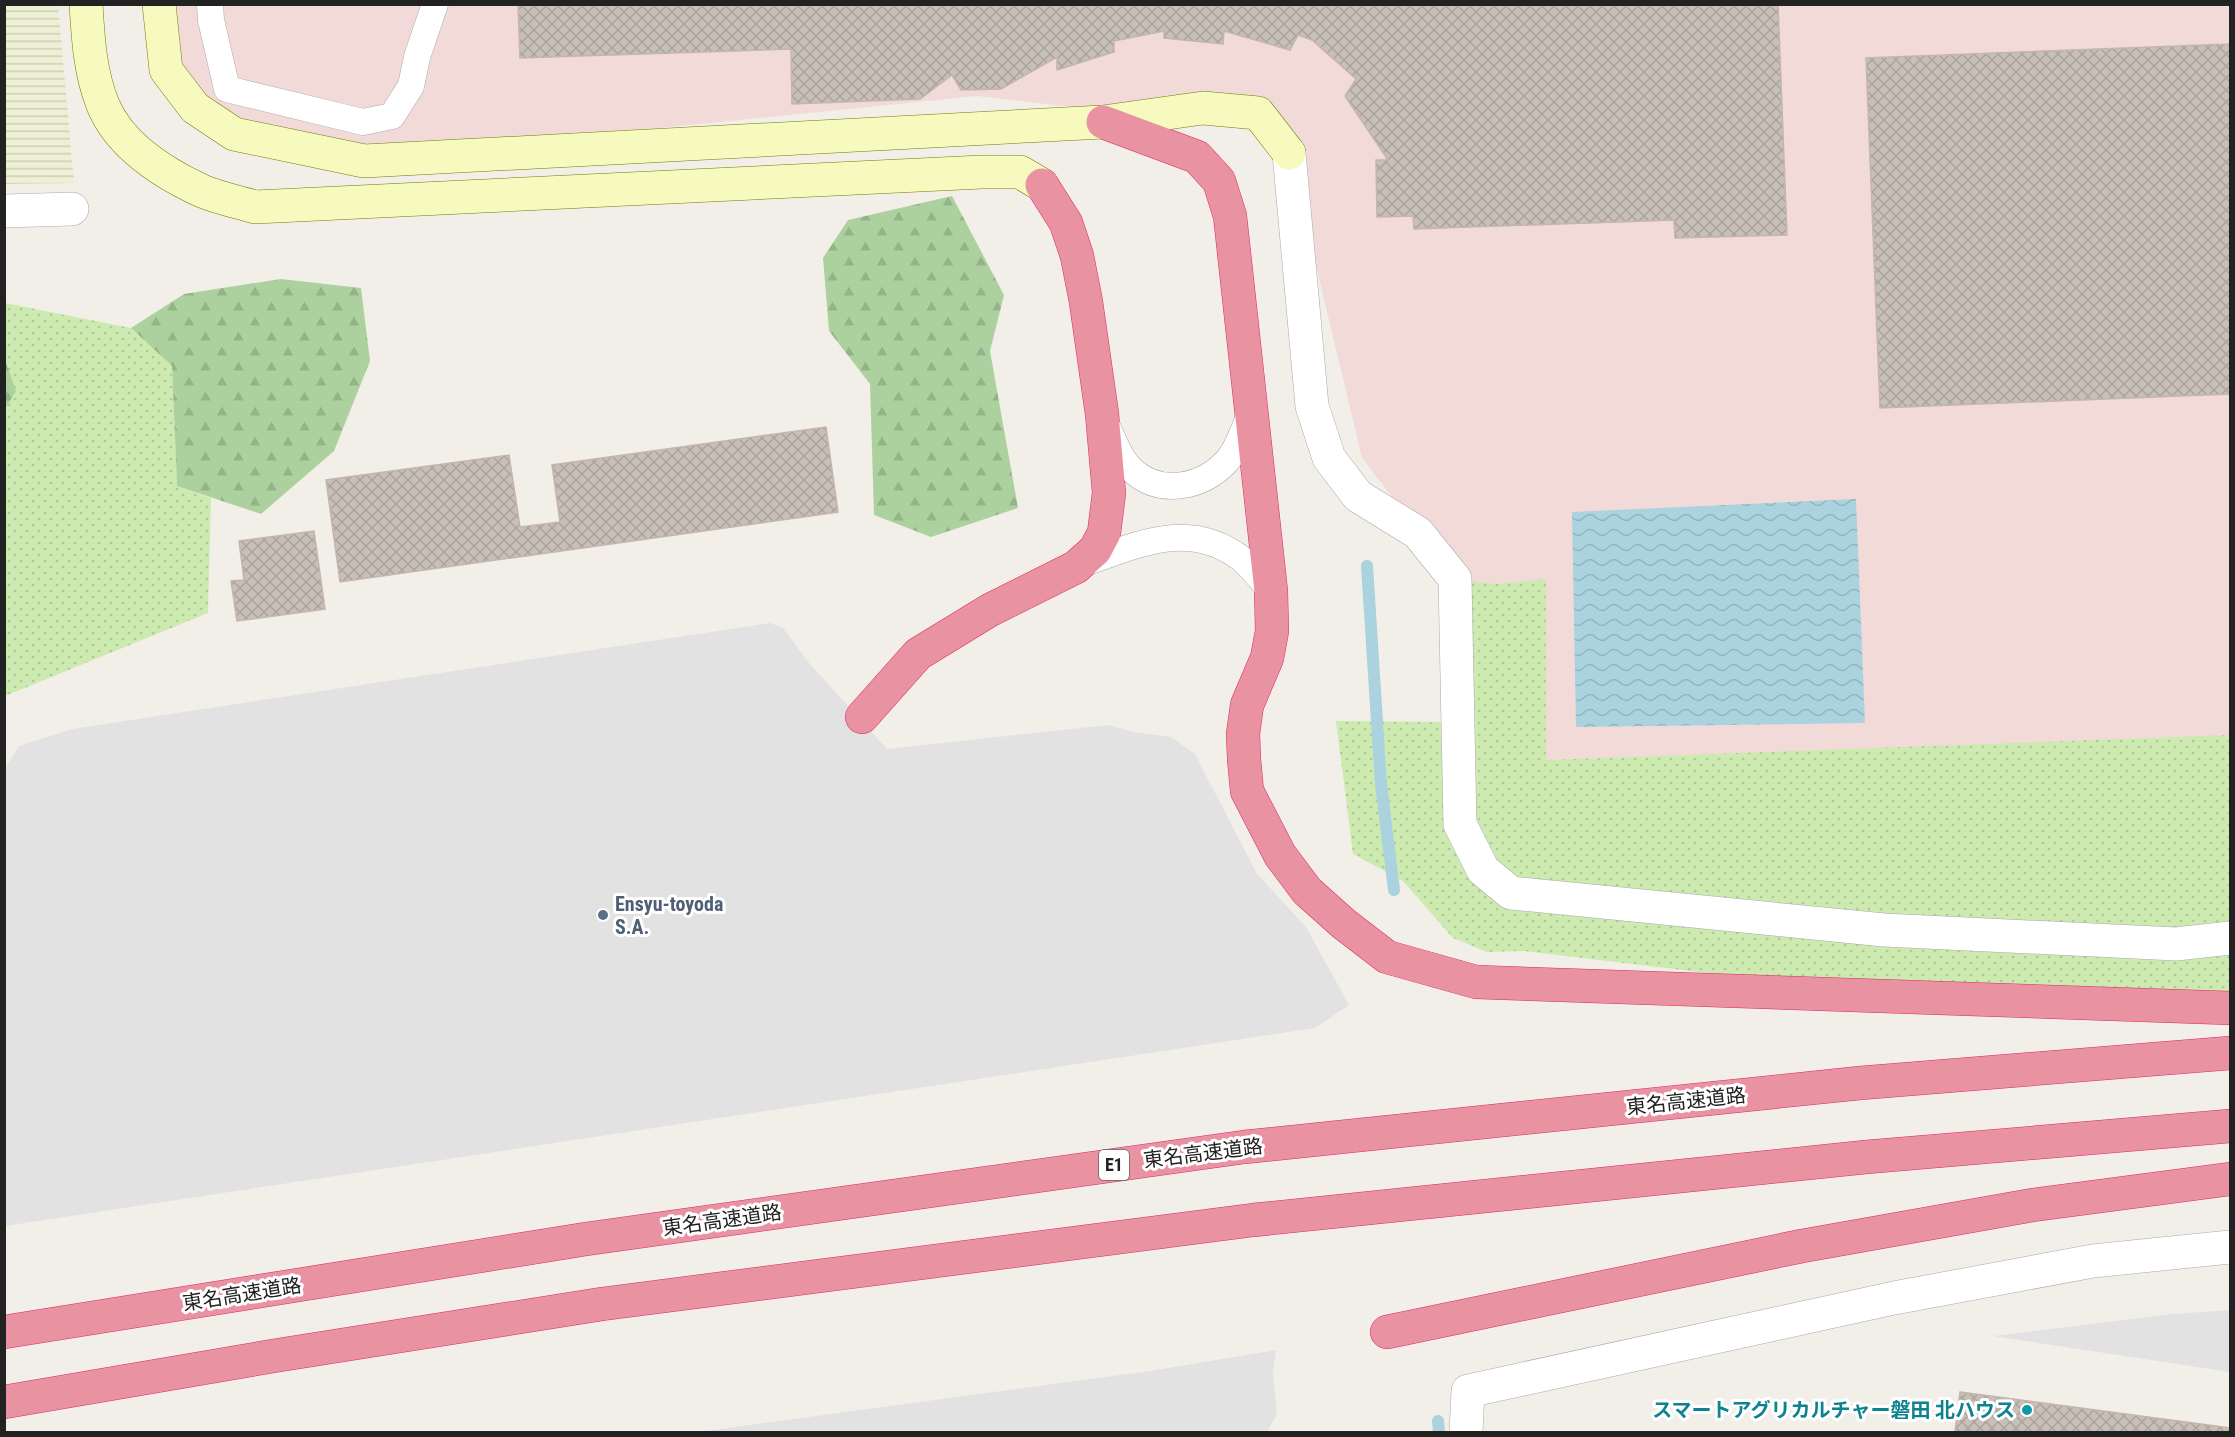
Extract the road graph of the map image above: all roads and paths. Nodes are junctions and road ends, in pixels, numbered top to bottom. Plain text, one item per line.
1 (86, 4) edge
2 (159, 4) edge
3 (210, 4) edge
4 (435, 4) edge
5 (1103, 122) junction
6 (1042, 185) joint
7 (72, 209) dead end
8 (4, 211) edge
9 (1251, 412) junction
10 (1102, 414) junction
11 (1076, 567) junction
12 (1271, 591) junction
13 (862, 717) dead end
14 (2230, 938) edge
15 (2230, 1008) edge
16 (2230, 1053) edge
17 (2230, 1126) edge
18 (2230, 1179) edge
19 (2230, 1247) edge
20 (4, 1332) edge
21 (1387, 1332) dead end
22 (4, 1402) edge
23 (1466, 1432) edge

1 - 6 street
2 - 5 street
3 - 4 lane
5 - 9 highway
5 - 14 street
6 - 10 highway
7 - 8 street
9 - 10 lane
9 - 12 highway
10 - 11 highway
11 - 12 lane
11 - 13 highway
12 - 15 highway
16 - 20 highway, 東名高速道路 / E1
17 - 22 highway
18 - 21 highway
19 - 23 street

